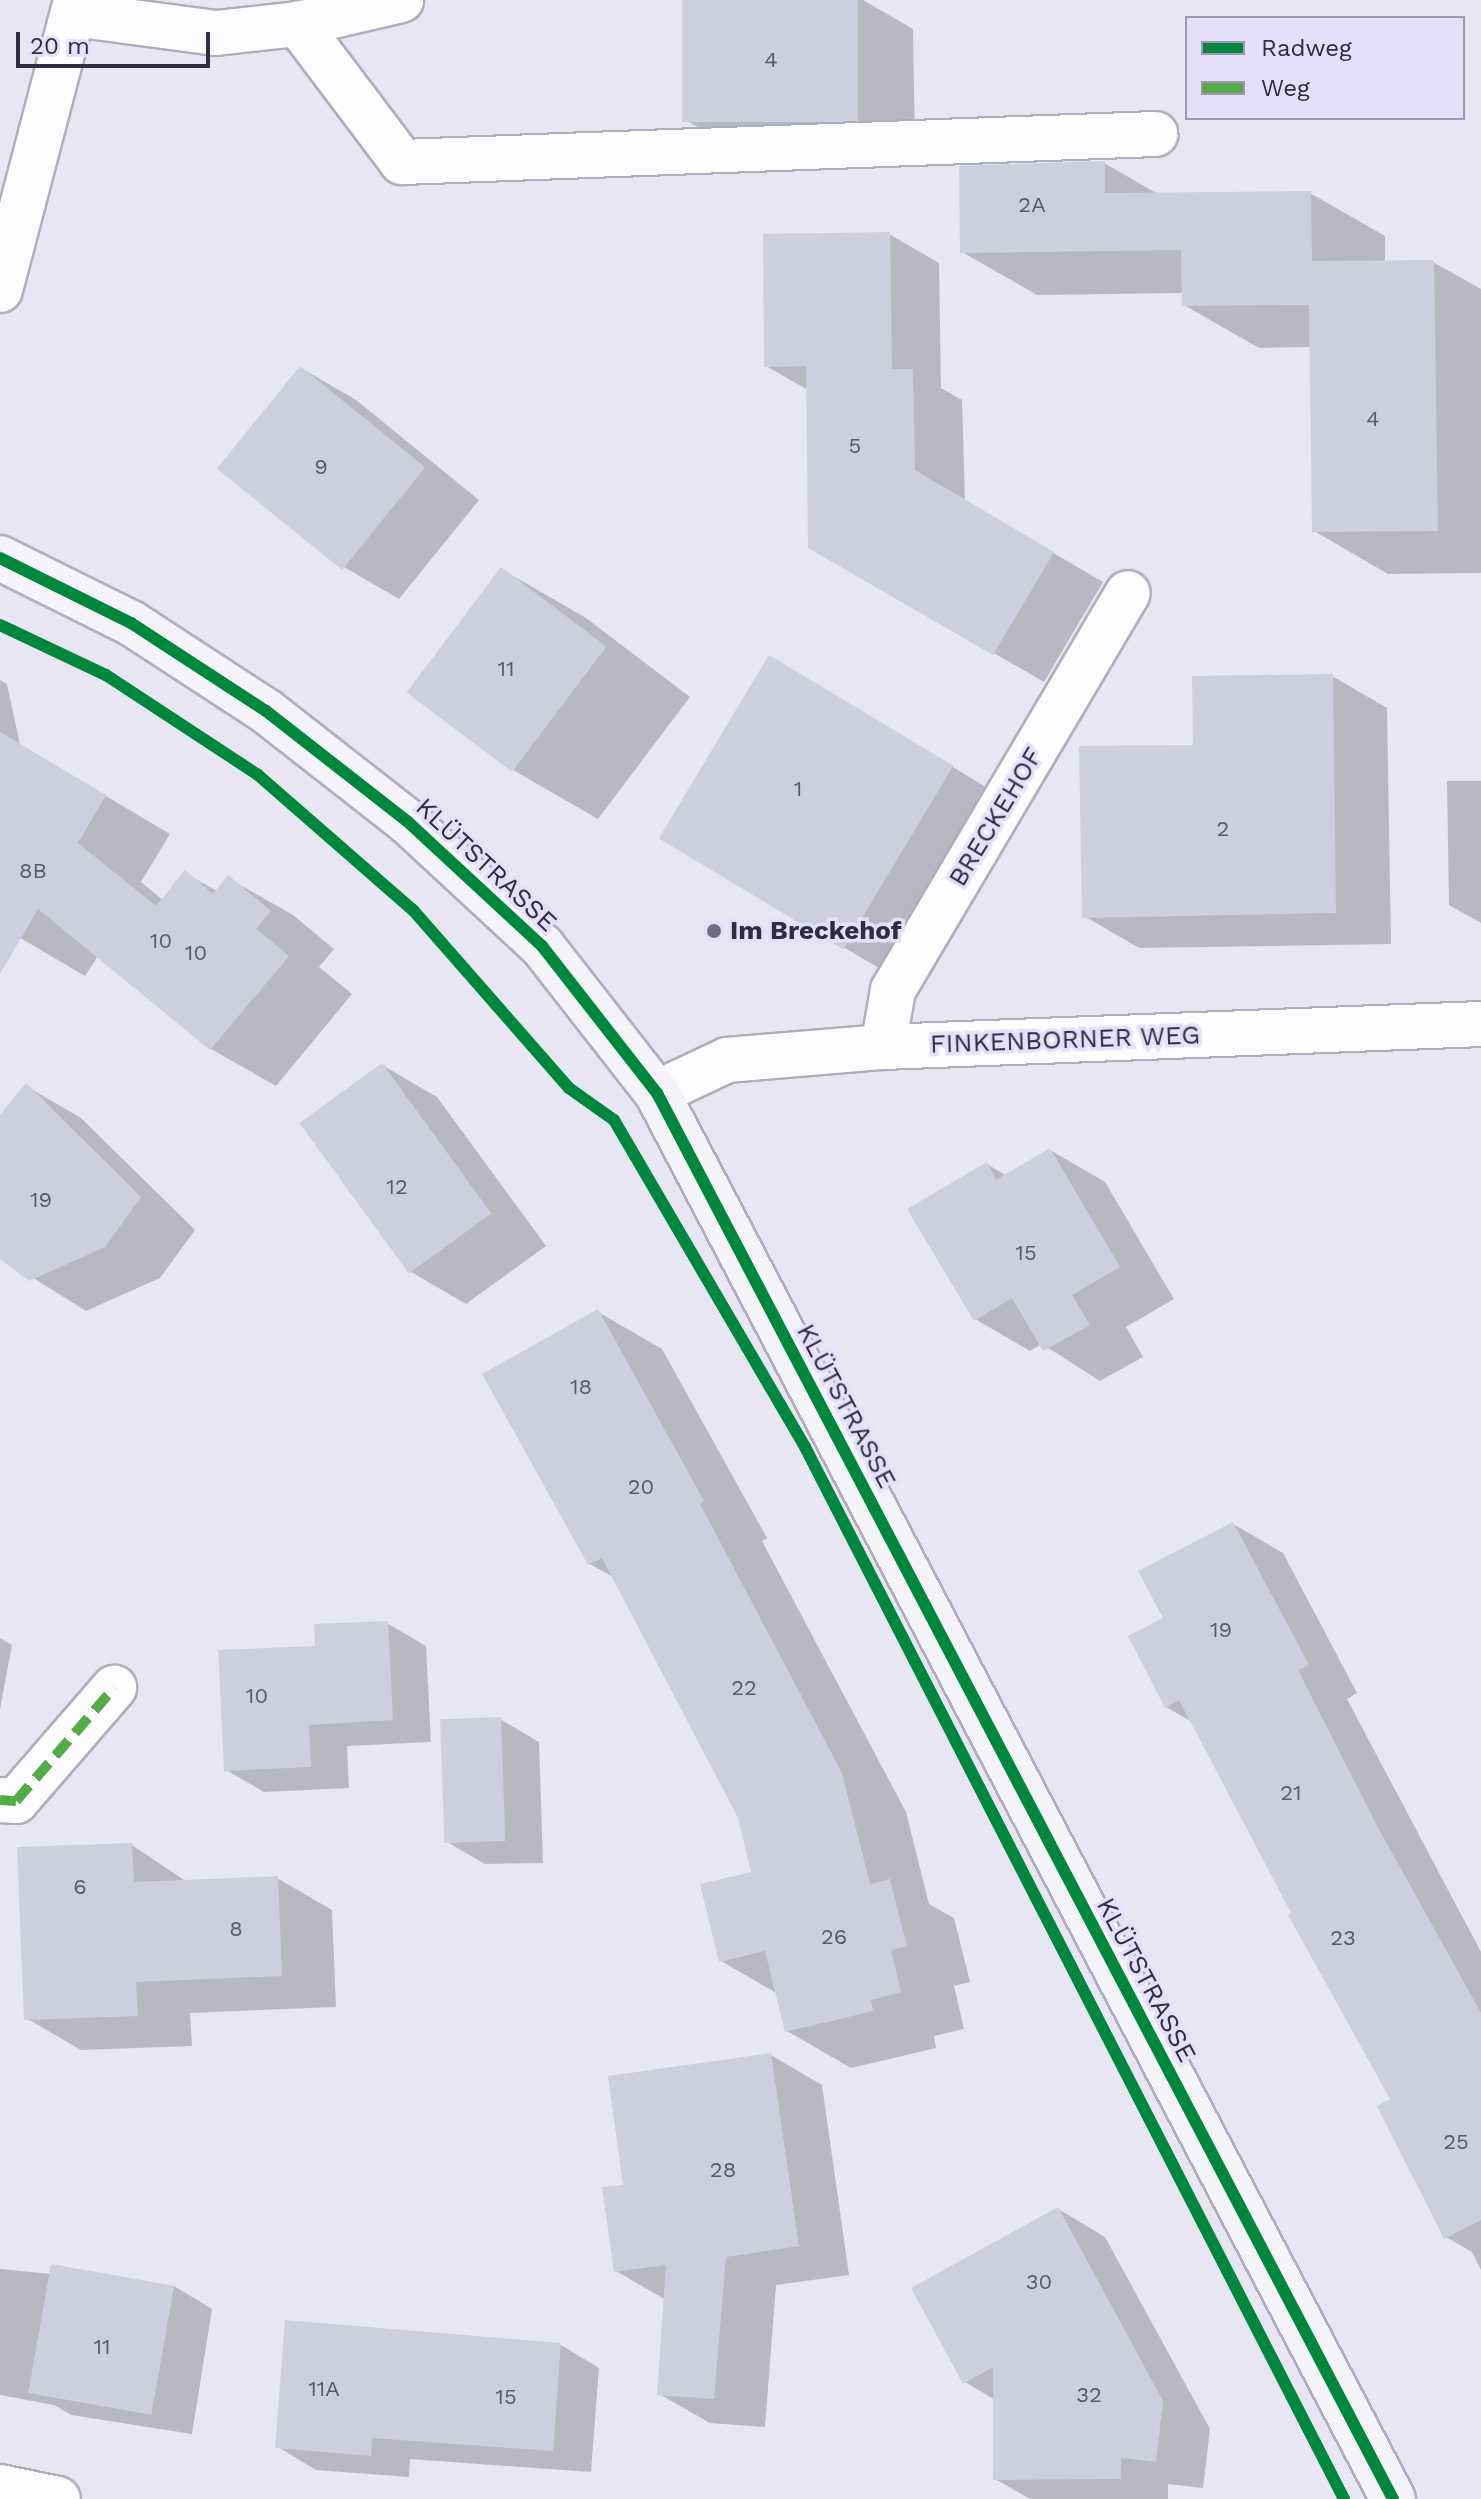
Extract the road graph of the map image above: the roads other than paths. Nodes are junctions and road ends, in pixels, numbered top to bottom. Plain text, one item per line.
1 (401, 0) edge
2 (74, 7) edge
3 (298, 24) junction
4 (1155, 134) dead end
5 (0, 290) edge
6 (0, 558) edge
7 (1128, 593) dead end
8 (1481, 1024) edge
9 (883, 1047) junction
10 (657, 1093) junction
11 (114, 1688) dead end
12 (0, 1800) edge
13 (0, 2487) edge
14 (58, 2499) edge
15 (1393, 2499) edge

1 - 3 street
2 - 3 street
2 - 5 street
3 - 4 street
6 - 10 main road, KLÜTSTRASSE
7 - 9 street, BRECKEHOF
8 - 9 street, FINKENBORNER WEG
9 - 10 street, FINKENBORNER WEG
10 - 15 main road, KLÜTSTRASSE
11 - 12 street
13 - 14 street

